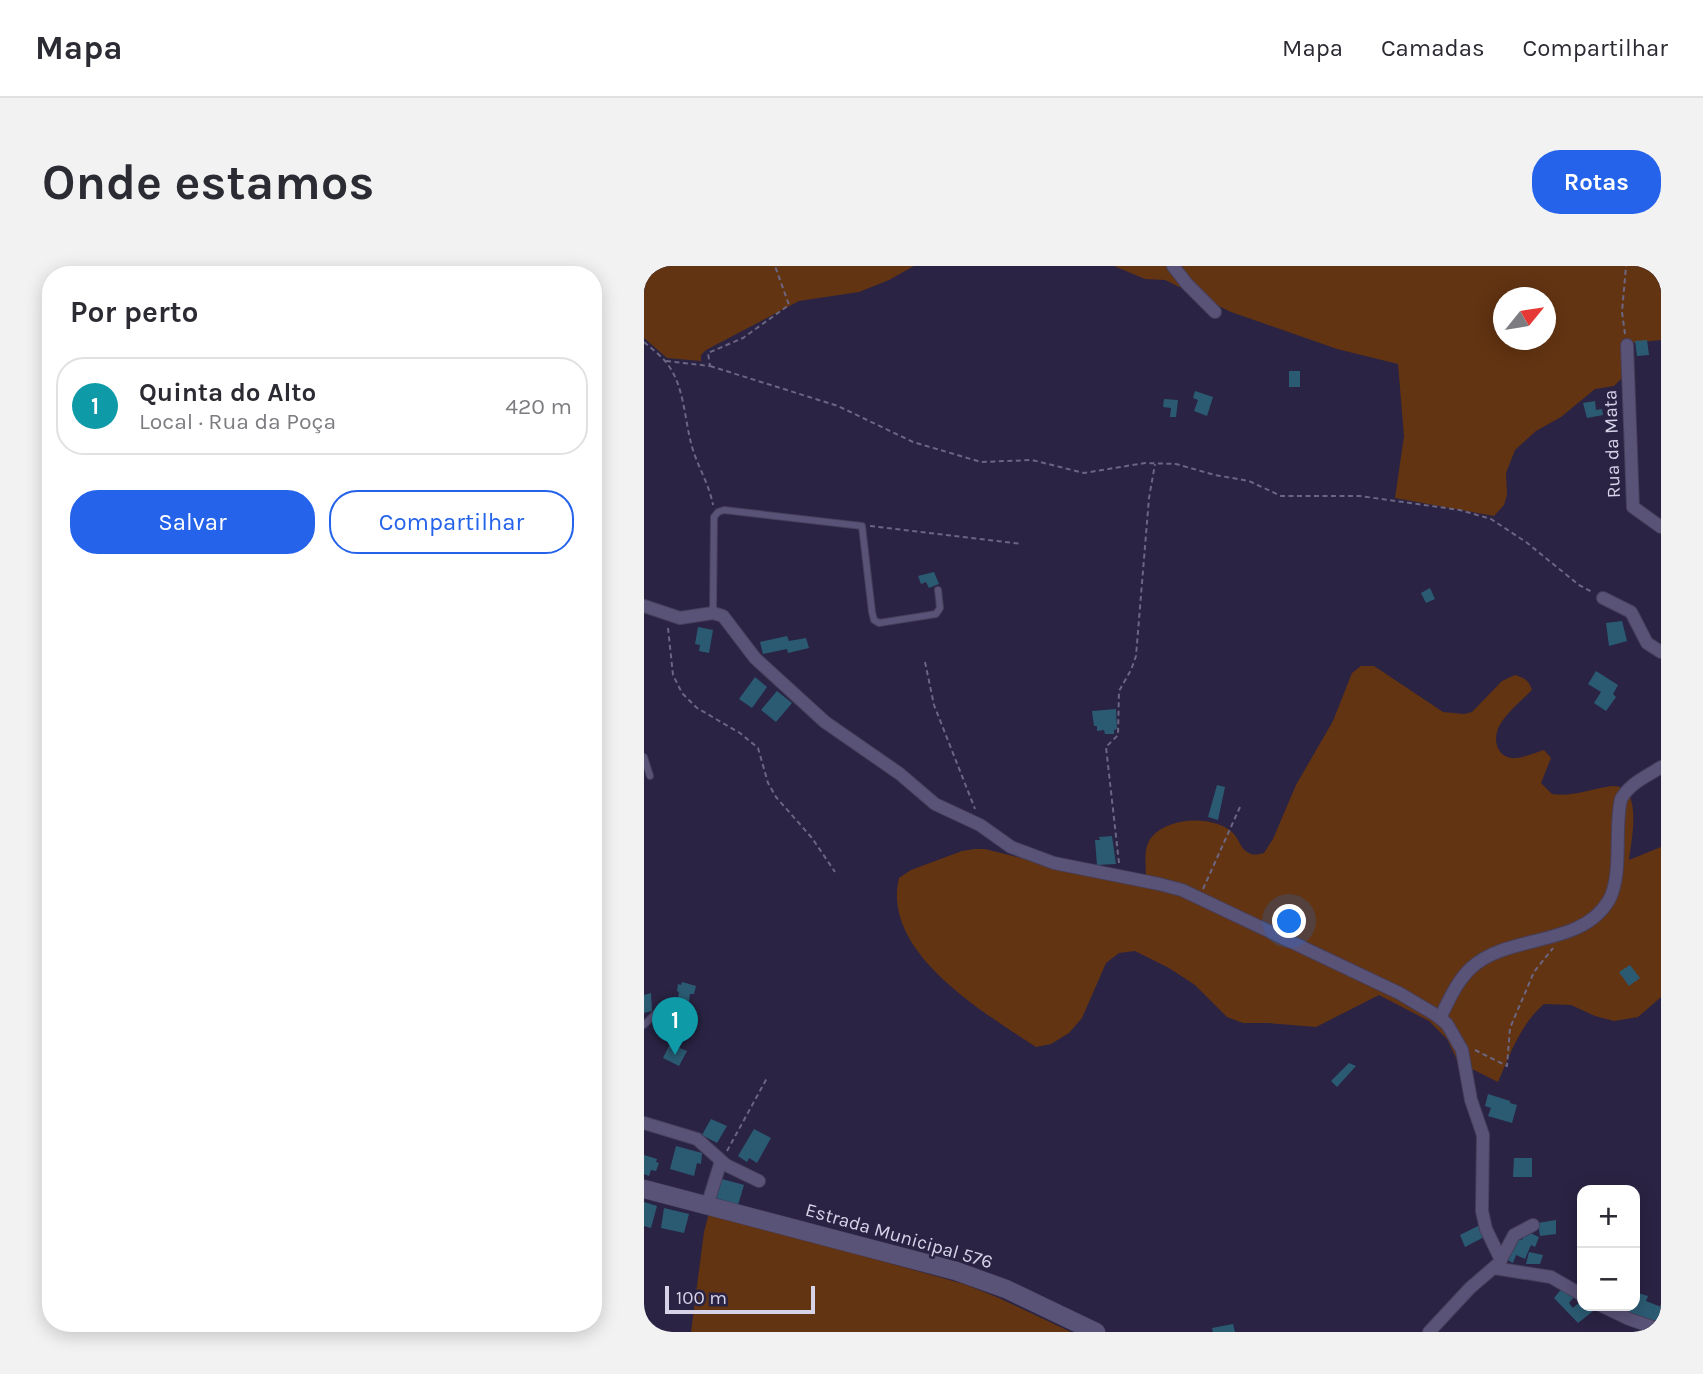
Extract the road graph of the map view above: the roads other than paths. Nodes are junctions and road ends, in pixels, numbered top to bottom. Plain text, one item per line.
1 (1173, 266) edge
2 (1214, 312) dead end
3 (1627, 345) road end
4 (1661, 527) edge
5 (938, 590) dead end
6 (1603, 598) road end
7 (644, 606) edge
8 (713, 613) junction
9 (1661, 652) edge
10 (644, 757) edge
11 (1661, 767) edge
12 (650, 776) dead end
13 (656, 1013) dead end
14 (1440, 1018) junction
15 (644, 1025) edge
16 (644, 1124) edge
17 (721, 1161) junction
18 (759, 1181) dead end
19 (644, 1189) edge
20 (707, 1206) junction
21 (1534, 1224) dead end
22 (1498, 1264) junction
23 (1577, 1292) edge
24 (1612, 1311) edge
25 (1661, 1330) edge
26 (1096, 1332) edge
27 (1429, 1332) edge

1 - 2 street
3 - 4 street, Rua da Mata
5 - 8 lane
6 - 9 street
7 - 8 street
8 - 14 street
10 - 12 lane
11 - 14 street
13 - 15 lane
14 - 22 street
16 - 17 street
17 - 18 street
17 - 20 street
19 - 20 main road, Estrada Municipal 576
20 - 26 main road, Estrada Municipal 576
21 - 22 street
22 - 23 street
22 - 27 street
24 - 25 street

